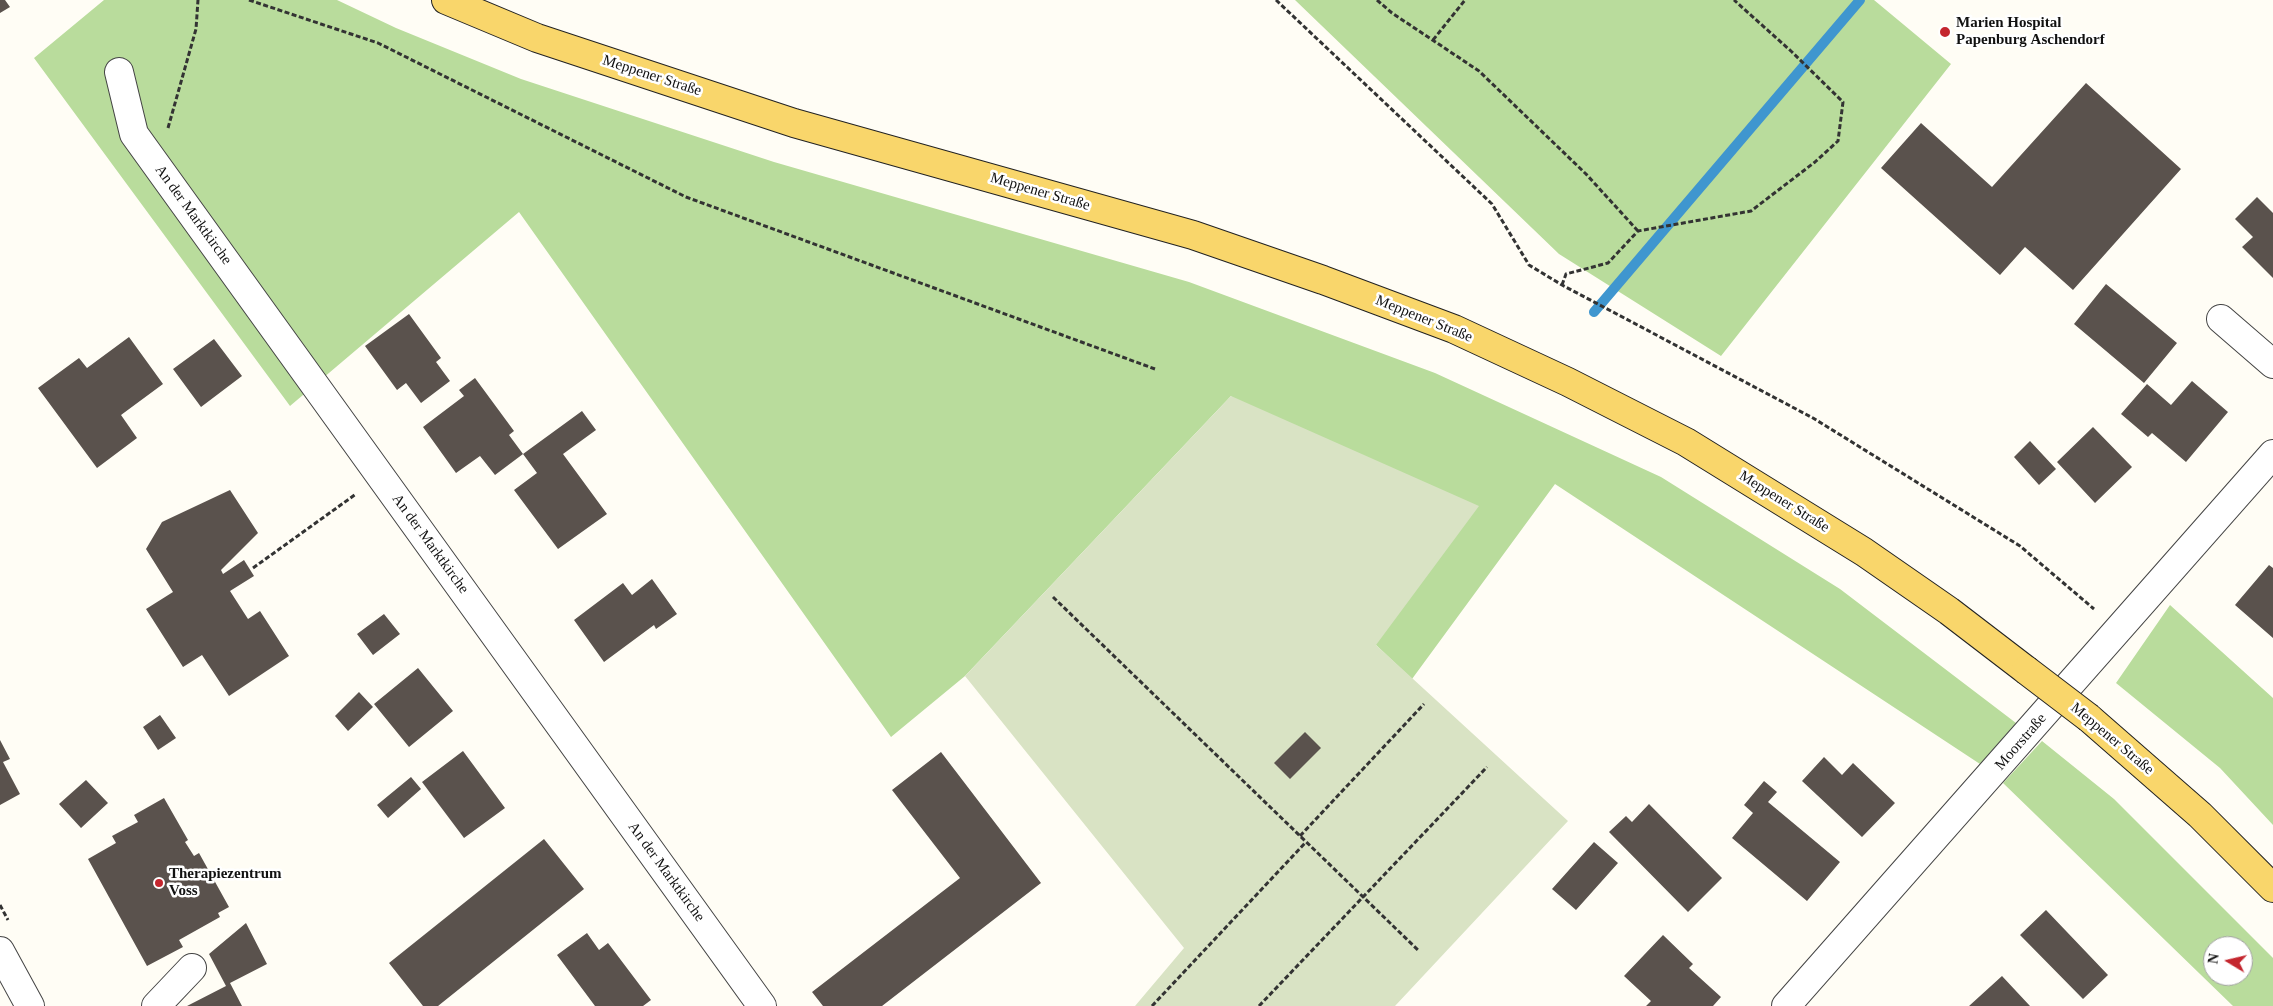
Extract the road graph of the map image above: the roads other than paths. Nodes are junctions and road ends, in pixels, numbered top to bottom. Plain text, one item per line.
1 (446, 0) edge
2 (119, 72) dead end
3 (2221, 319) dead end
4 (2273, 364) edge
5 (2273, 454) edge
6 (2273, 888) edge
7 (0, 952) edge
8 (192, 968) dead end
9 (30, 1006) edge
10 (156, 1006) edge
11 (762, 1006) edge
12 (1786, 1006) edge

1 - 6 main road, Meppener Straße, bridge
2 - 11 street, An der Marktkirche
3 - 4 street
5 - 12 street, Moorstraße
7 - 9 street
8 - 10 street

